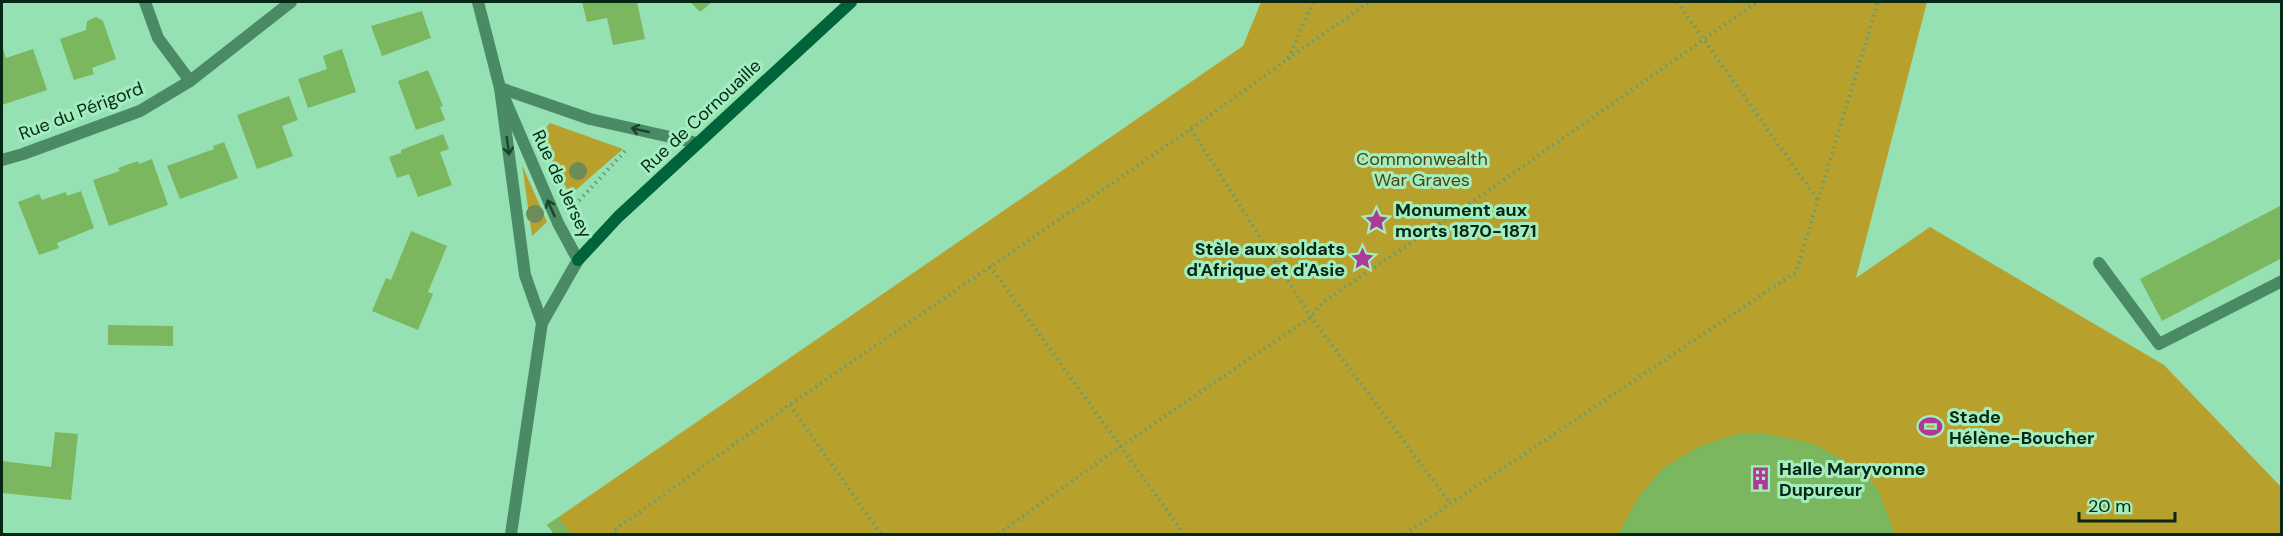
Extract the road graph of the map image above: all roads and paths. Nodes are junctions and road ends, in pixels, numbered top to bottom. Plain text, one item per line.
1 (145, 2) edge
2 (301, 2) edge
3 (478, 2) edge
4 (851, 2) edge
5 (1313, 2) edge
6 (1370, 2) edge
7 (1677, 2) edge
8 (1757, 2) edge
9 (1878, 2) edge
10 (289, 4) edge
11 (1703, 40) junction
12 (1288, 59) junction
13 (190, 81) junction
14 (500, 88) junction
15 (1191, 129) junction
16 (644, 131) junction
17 (697, 143) junction
18 (2, 160) edge
19 (1818, 200) junction
20 (558, 223) junction
21 (578, 260) junction
22 (2099, 263) dead end
23 (990, 266) junction
24 (2282, 281) edge
25 (1311, 317) junction
26 (542, 323) junction
27 (789, 405) junction
28 (1121, 446) junction
29 (1450, 503) junction
30 (511, 534) edge
31 (615, 534) edge
32 (881, 534) edge
33 (998, 534) edge
34 (1184, 534) edge
35 (1405, 534) edge

1 - 13 street
2 - 10 street, Rue du Périgord
3 - 14 street, Rue de Jersey
4 - 17 street, Rue de Cornouaille
5 - 12 path
6 - 12 path
7 - 11 path
8 - 11 path
9 - 19 path
10 - 13 street, Rue du Périgord
11 - 19 path
11 - 25 path
12 - 15 path
13 - 18 street, Rue du Périgord
16 -> 14 street, Rue de Jersey
20 -> 14 street, Rue de Jersey
14 -> 26 street, Rue de Jersey
15 - 23 path
15 - 25 path
16 - 17 street, Rue de Jersey
16 - 20 path
17 - 21 street, Rue de Cornouaille
19 - 29 path
20 - 21 street, Rue de Jersey
21 - 26 street, Rue de Jersey
22 - 24 street
23 - 27 path
23 - 28 path
25 - 28 path
25 - 29 path
26 - 30 street, Rue de Jersey
27 - 31 path
27 - 32 path
28 - 33 path
28 - 34 path
29 - 35 path

